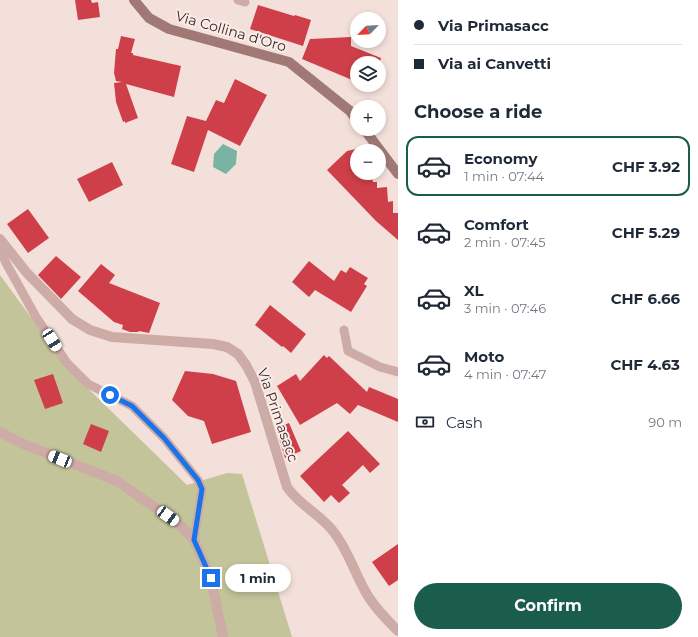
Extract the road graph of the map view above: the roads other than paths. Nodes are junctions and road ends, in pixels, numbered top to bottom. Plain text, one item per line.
1 (134, 0) edge
2 (350, 111) edge
3 (369, 136) edge
4 (398, 174) edge
5 (0, 239) edge
6 (0, 249) edge
7 (344, 330) dead end
8 (398, 372) edge
9 (0, 432) edge
10 (194, 540) junction
11 (398, 631) edge
12 (223, 637) edge

1 - 2 street, Via Collina d'Oro
3 - 4 street
5 - 11 street, Via Primasacc
6 - 10 lane
7 - 8 lane
9 - 10 street
10 - 12 street

